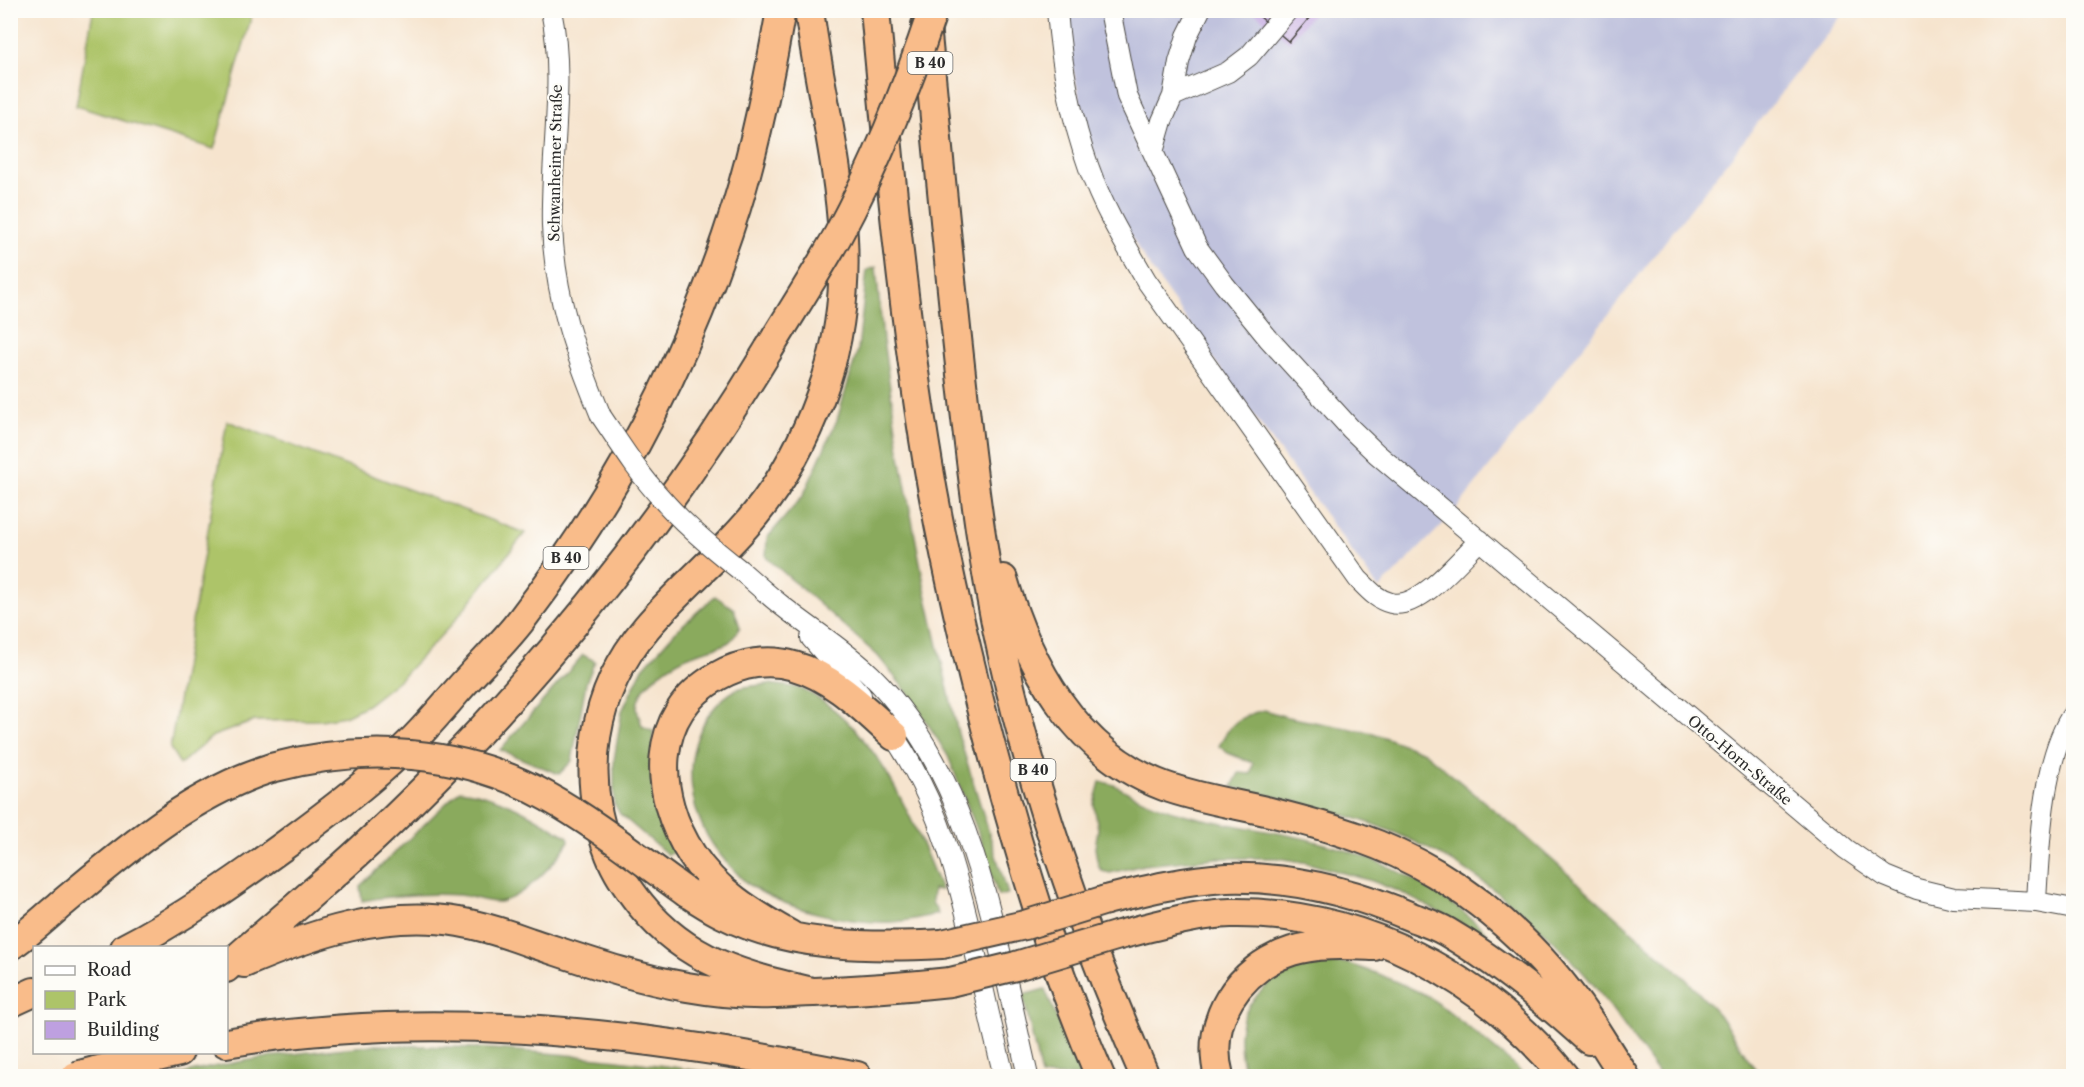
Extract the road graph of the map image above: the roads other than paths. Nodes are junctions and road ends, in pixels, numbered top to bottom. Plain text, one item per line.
1 (551, 10) edge
2 (780, 10) edge
3 (809, 10) edge
4 (875, 10) edge
5 (925, 10) edge
6 (933, 10) edge
7 (1057, 10) edge
8 (1110, 10) edge
9 (1200, 10) edge
10 (1288, 10) edge
11 (1173, 96) junction
12 (1153, 152) junction
13 (969, 449) junction
14 (1480, 540) junction
15 (781, 605) junction
16 (2073, 712) edge
17 (894, 736) junction
18 (2036, 902) junction
19 (2073, 909) edge
20 (790, 935) junction
21 (10, 946) edge
22 (129, 946) edge
23 (1395, 946) junction
24 (228, 967) edge
25 (228, 968) edge
26 (33, 992) edge
27 (812, 992) junction
28 (10, 1003) edge
29 (228, 1043) edge
30 (111, 1054) edge
31 (175, 1054) edge
32 (1621, 1071) edge
33 (78, 1077) edge
34 (857, 1077) edge
35 (1004, 1077) edge
36 (1028, 1077) edge
37 (1100, 1077) edge
38 (1145, 1077) edge
39 (1219, 1077) edge
40 (1564, 1077) edge

1 - 15 street, Schwanheimer Straße, bridge
2 - 22 highway, B 40
3 - 27 highway
4 - 37 highway, B 40
5 - 13 highway, B 40
6 - 24 highway, B 40, bridge
7 - 14 street
8 - 12 street, Otto-Horn-Straße
9 - 11 street
10 - 11 street
11 - 12 street
12 - 14 street, Otto-Horn-Straße
13 - 32 highway
13 - 38 highway, B 40
14 - 18 street, Otto-Horn-Straße
15 - 17 street
15 - 36 street
16 - 18 street
17 - 20 highway
17 - 35 street
18 - 19 street, Otto-Horn-Straße
20 - 21 highway, bridge
20 - 32 highway, bridge
23 - 27 highway, bridge
23 - 39 highway
23 - 40 highway
25 - 27 highway
26 - 28 highway
29 - 34 highway
30 - 33 highway
31 - 33 highway, bridge

